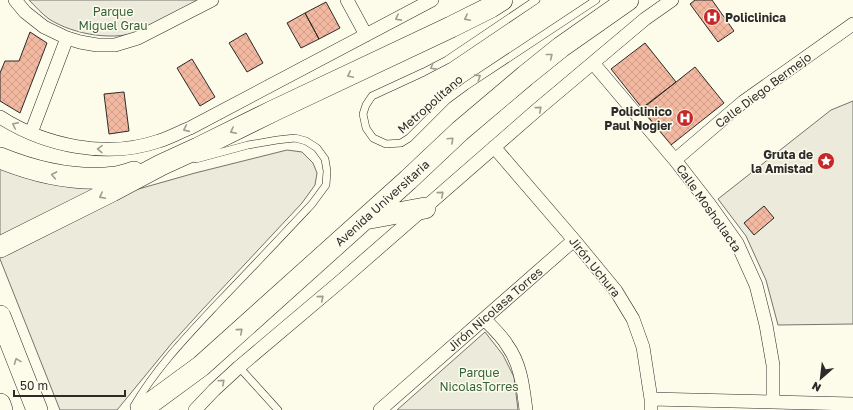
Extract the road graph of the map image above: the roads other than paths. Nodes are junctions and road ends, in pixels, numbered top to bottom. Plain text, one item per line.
1 (16, 0) edge
2 (212, 0) edge
3 (347, 0) edge
4 (432, 0) edge
5 (502, 0) edge
6 (536, 0) edge
7 (596, 0) edge
8 (628, 0) edge
9 (672, 0) edge
10 (853, 24) edge
11 (366, 35) junction
12 (67, 38) junction
13 (593, 63) junction
14 (0, 117) edge
15 (31, 133) junction
16 (494, 147) junction
17 (0, 158) edge
18 (675, 160) junction
19 (161, 165) junction
20 (425, 208) junction
21 (364, 220) junction
22 (574, 240) junction
23 (0, 247) edge
24 (0, 316) edge
25 (484, 319) junction
26 (200, 366) junction
27 (239, 366) junction
28 (773, 402) junction
29 (0, 404) edge
30 (853, 404) edge
31 (651, 405) edge
32 (2, 410) edge
33 (37, 410) edge
34 (132, 410) edge
35 (141, 410) edge
36 (168, 410) edge
37 (195, 410) edge
38 (278, 410) edge
39 (380, 410) edge
40 (526, 410) edge

1 - 12 street
2 - 12 street
3 - 11 street
4 -> 11 street
5 -> 19 main road
6 -> 7 lane, Metropolitano
21 -> 8 main road, Avenida Universitaria
9 - 13 street
10 - 18 street, Calle Diego Bermejo
11 -> 15 street
12 - 15 street
16 -> 13 street
13 - 18 street, Calle Moshollacta
15 -> 14 street
20 -> 16 street
16 - 22 street, Jirón Uchura
19 -> 17 main road
18 - 28 street, Calle Moshollacta
19 -> 23 main road
19 - 34 lane
20 - 21 main road
27 -> 20 street
26 -> 21 main road, Avenida Universitaria
22 - 25 street, Jirón Nicolasa Torres
22 - 31 street, Jirón Uchura
33 -> 24 main road
25 - 39 street, Jirón Nicolasa Torres
25 - 40 street
26 - 35 main road, Avenida Universitaria
26 - 36 main road
37 -> 27 street
27 - 38 lane
28 - 30 street
28 - 31 street
29 - 32 main road

